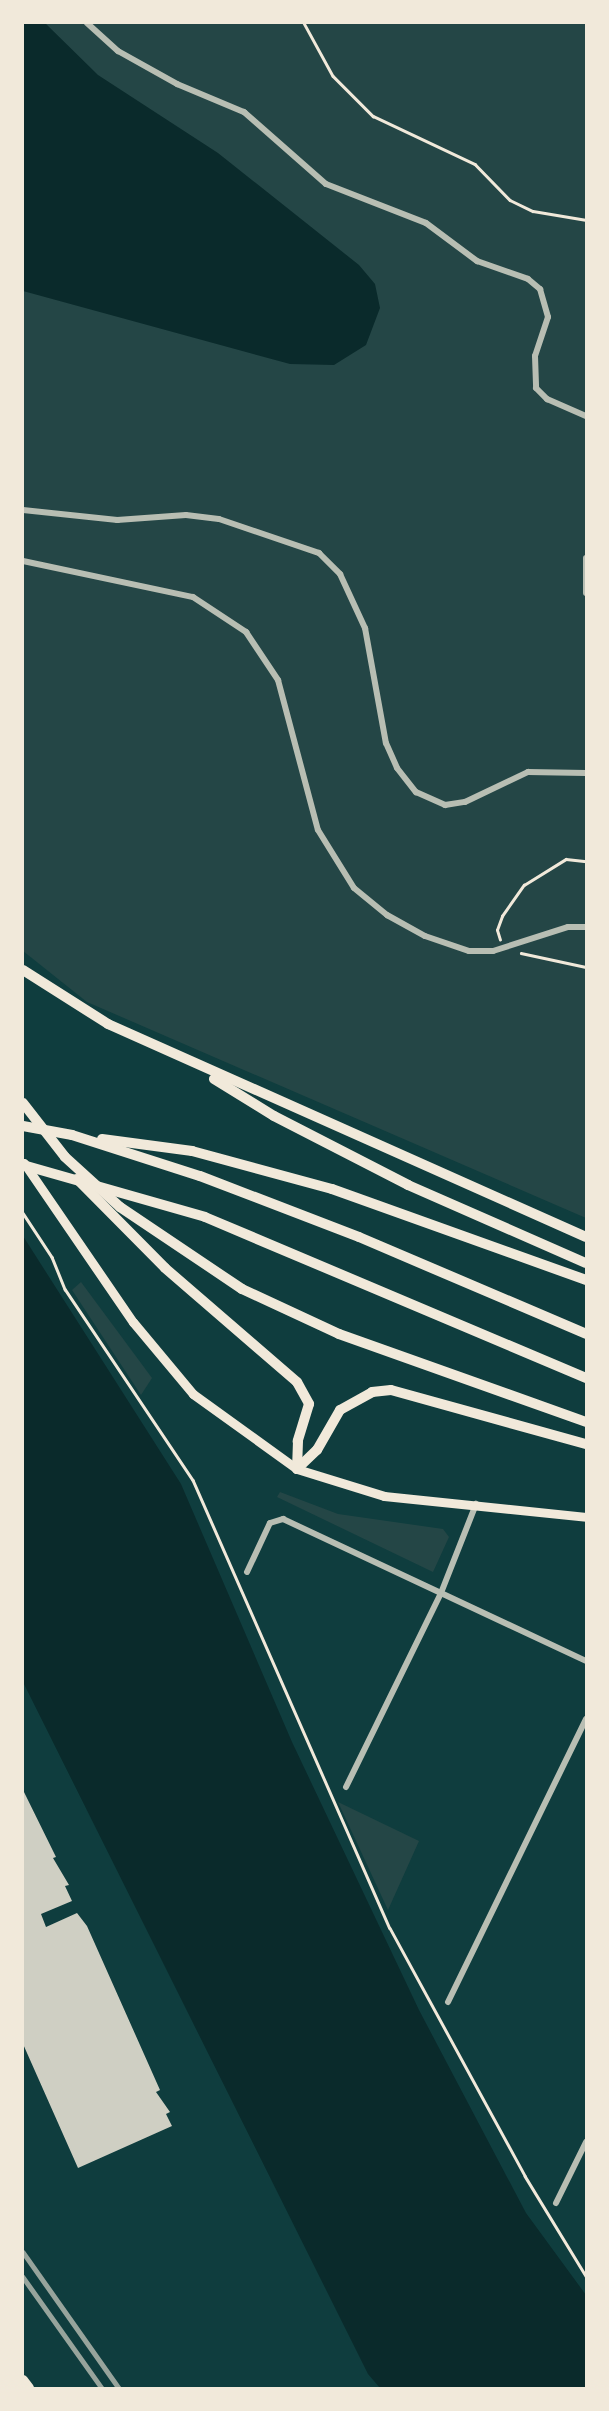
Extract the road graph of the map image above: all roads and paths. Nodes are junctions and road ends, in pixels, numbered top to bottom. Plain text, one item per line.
1 (87, 23) edge
2 (304, 23) edge
3 (586, 220) edge
4 (586, 416) edge
5 (23, 510) edge
6 (586, 558) edge
7 (23, 561) edge
8 (586, 593) edge
9 (586, 773) edge
10 (586, 860) edge
11 (586, 928) edge
12 (503, 948) junction
13 (586, 967) edge
14 (23, 970) edge
15 (191, 1063) junction
16 (23, 1103) edge
17 (23, 1126) edge
18 (72, 1135) junction
19 (23, 1163) edge
20 (23, 1213) edge
21 (586, 1237) edge
22 (586, 1263) edge
23 (586, 1280) edge
24 (586, 1334) edge
25 (586, 1378) edge
26 (586, 1422) edge
27 (586, 1444) edge
28 (296, 1469) junction
29 (476, 1504) junction
30 (586, 1517) edge
31 (247, 1572) dead end
32 (441, 1593) junction
33 (586, 1661) edge
34 (586, 1719) edge
35 (346, 1787) dead end
36 (448, 2002) dead end
37 (586, 2141) edge
38 (556, 2203) dead end
39 (586, 2276) edge
40 (23, 2380) edge
41 (29, 2388) edge

1 - 4 street
2 - 3 path
5 - 9 street
6 - 8 street
7 - 12 street
10 - 12 path
11 - 12 street
12 - 13 path
14 - 15 highway
15 - 21 highway
15 - 22 highway
16 - 26 highway
16 - 28 highway
17 - 18 highway
18 - 23 highway
18 - 24 highway
19 - 25 highway
19 - 28 main road
20 - 39 path
27 - 28 highway
28 - 29 main road
29 - 30 main road
29 - 32 street
31 - 32 street
32 - 33 street
32 - 35 street
34 - 36 street
37 - 38 street
40 - 41 main road

